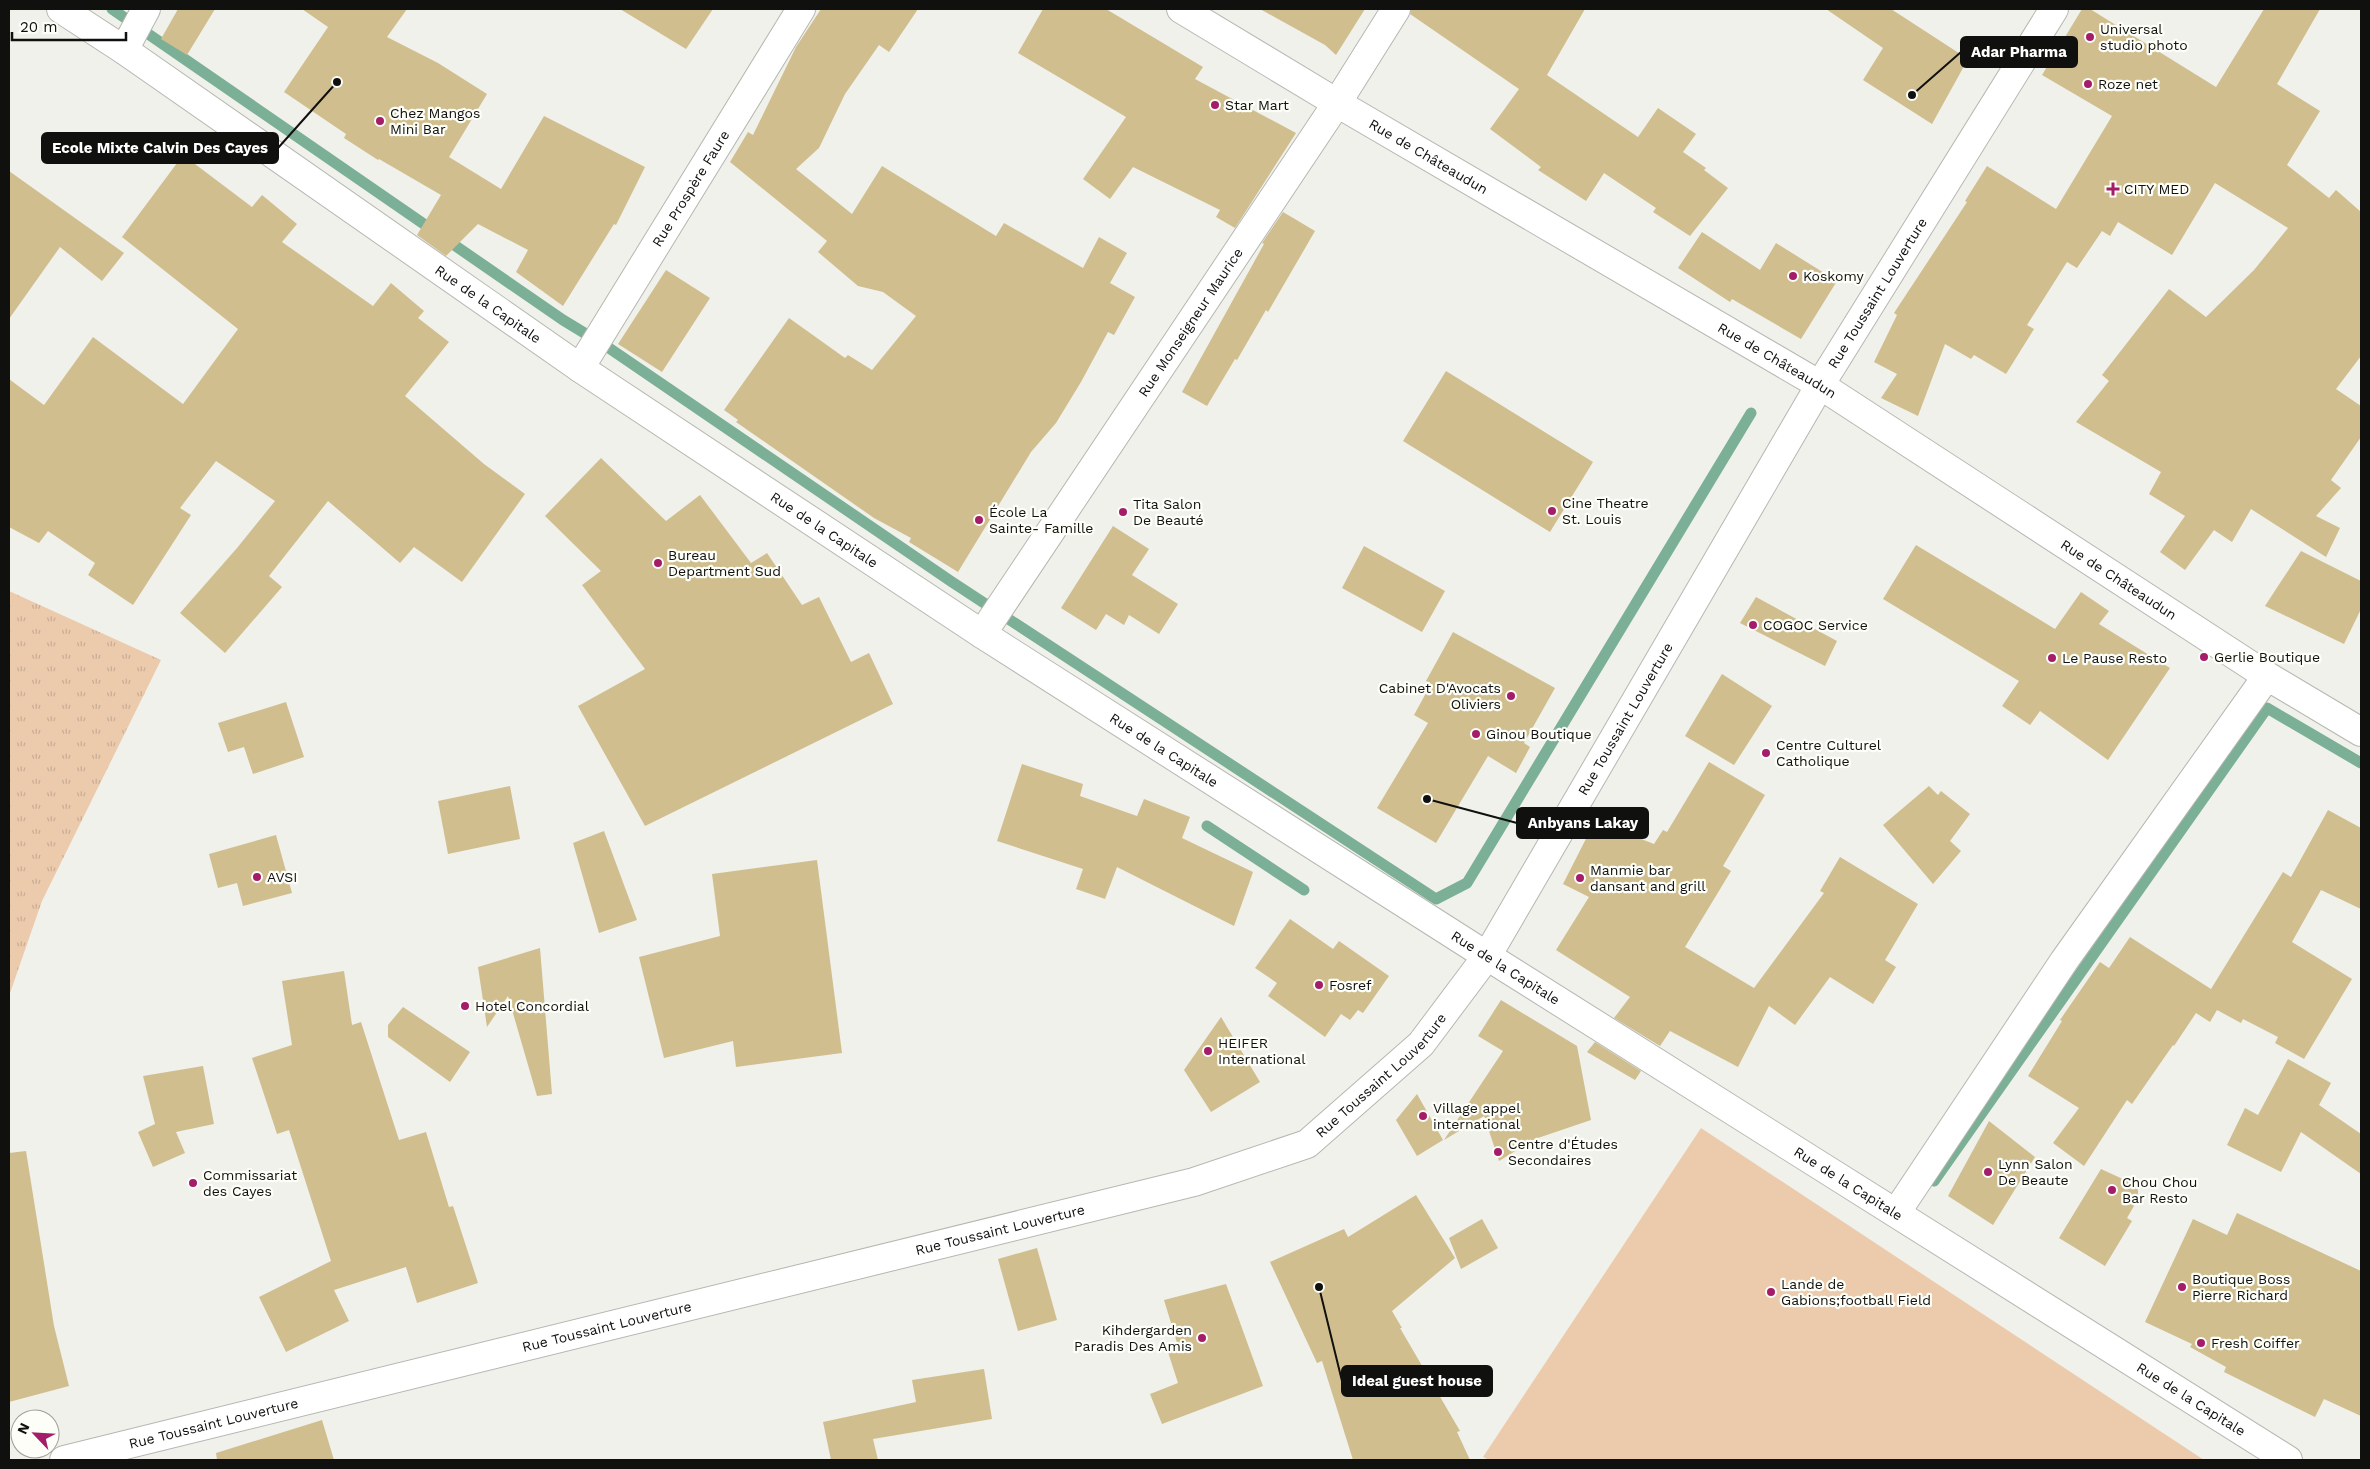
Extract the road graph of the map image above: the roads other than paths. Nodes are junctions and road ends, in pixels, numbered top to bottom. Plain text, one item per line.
1 (61, 9) edge
2 (146, 9) edge
3 (801, 9) edge
4 (1181, 9) edge
5 (1396, 9) edge
6 (2054, 9) edge
7 (124, 50) junction
8 (1337, 103) junction
9 (580, 368) junction
10 (1820, 385) junction
11 (982, 634) junction
12 (2267, 676) junction
13 (2361, 732) edge
14 (1487, 956) junction
15 (1896, 1213) junction
16 (64, 1460) edge
17 (2288, 1460) edge

1 - 7 street, Rue de la Capitale
2 - 7 street
3 - 9 street, Rue Prospère Faure
4 - 8 street, Rue de Châteaudun
5 - 8 street, Rue Monseigneur Maurice
6 - 10 street, Rue Toussaint Louverture
7 - 9 street, Rue de la Capitale
8 - 10 street, Rue de Châteaudun
8 - 11 street, Rue Monseigneur Maurice
9 - 11 street, Rue de la Capitale
10 - 12 street, Rue de Châteaudun
10 - 14 street, Rue Toussaint Louverture
11 - 14 street, Rue de la Capitale
12 - 13 street, Rue de Châteaudun
12 - 15 street
14 - 15 street, Rue de la Capitale
14 - 16 street, Rue Toussaint Louverture
15 - 17 street, Rue de la Capitale

